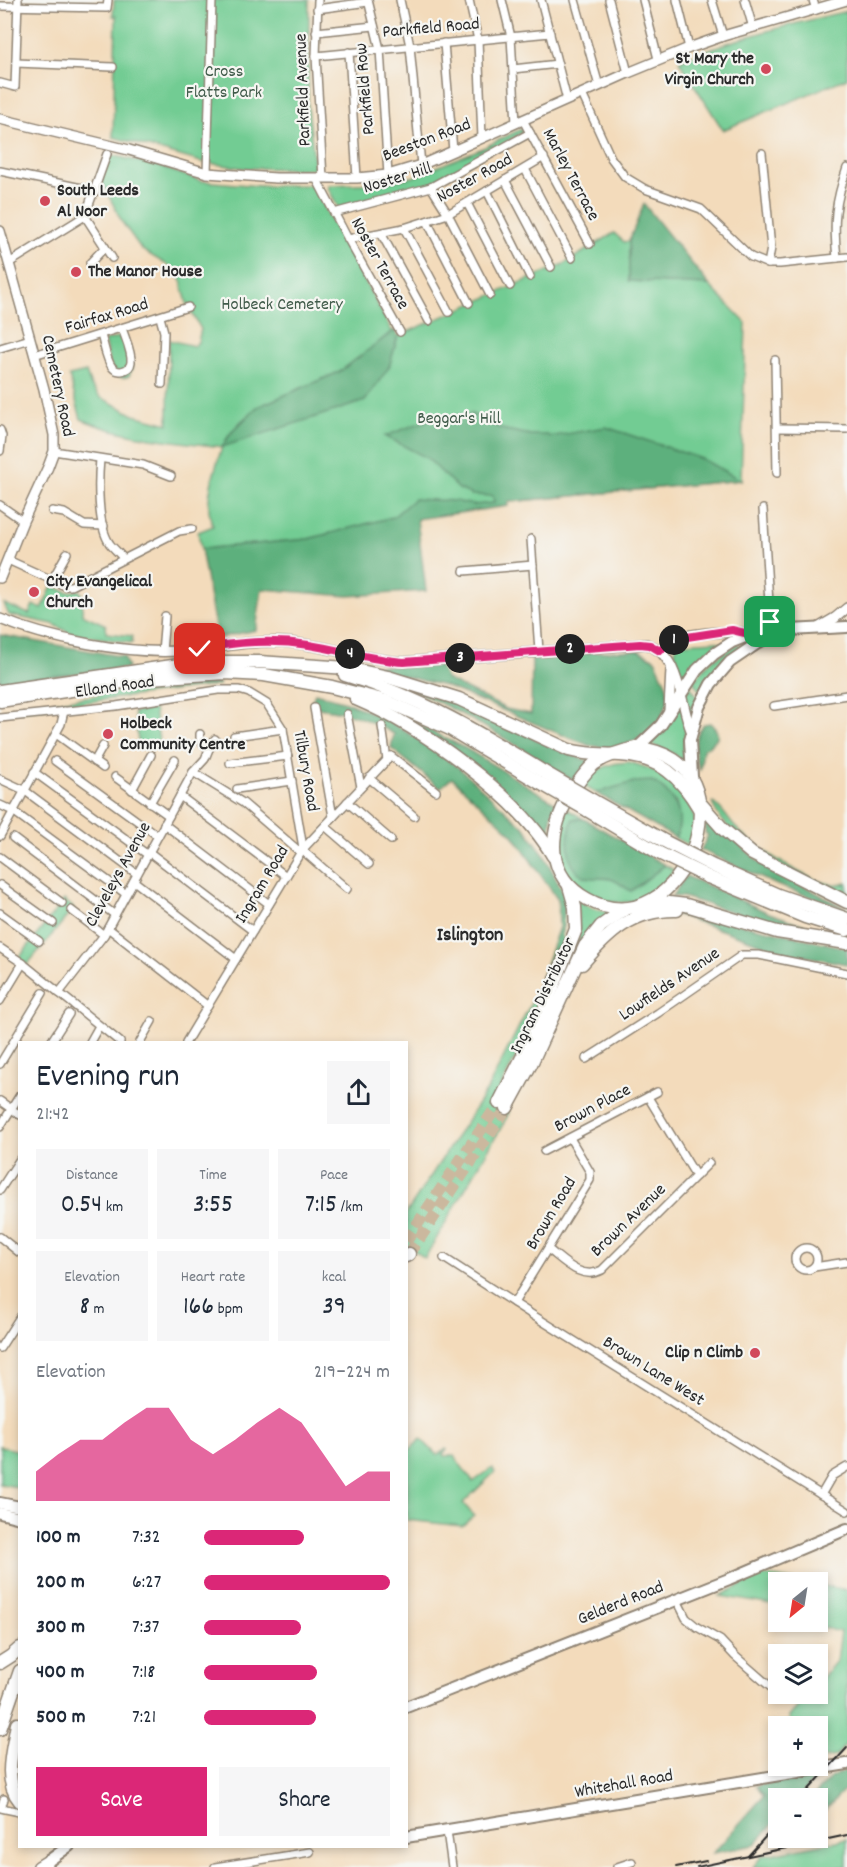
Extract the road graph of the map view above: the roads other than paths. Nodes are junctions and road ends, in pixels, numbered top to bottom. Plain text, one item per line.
1 (108, 0) edge
2 (212, 0) edge
3 (318, 0) edge
4 (400, 0) edge
5 (469, 0) edge
6 (502, 0) edge
7 (541, 0) edge
8 (575, 0) edge
9 (609, 0) edge
10 (643, 0) edge
11 (677, 0) edge
12 (712, 0) edge
13 (745, 0) edge
14 (847, 0) edge
15 (368, 1) edge
16 (18, 3) edge
17 (814, 5) edge
18 (0, 6) edge
19 (317, 9) junction
20 (374, 26) junction
21 (753, 28) junction
22 (316, 32) junction
23 (550, 33) junction
24 (723, 36) junction
25 (511, 37) junction
26 (478, 40) junction
27 (444, 43) junction
28 (411, 46) junction
29 (689, 48) junction
30 (380, 49) junction
31 (349, 52) junction
32 (315, 56) junction
33 (658, 59) junction
34 (16, 63) junction
35 (558, 64) junction
36 (112, 67) dead end
37 (513, 69) junction
38 (628, 73) junction
39 (0, 83) edge
40 (598, 86) junction
41 (582, 94) junction
42 (567, 100) junction
43 (0, 119) edge
44 (519, 121) junction
45 (530, 133) junction
46 (482, 138) junction
47 (453, 151) junction
48 (762, 153) dead end
49 (107, 154) dead end
50 (544, 157) junction
51 (421, 165) junction
52 (847, 168) edge
53 (525, 169) junction
54 (0, 171) edge
55 (207, 173) junction
56 (388, 175) junction
57 (320, 178) junction
58 (357, 178) junction
59 (506, 180) junction
60 (432, 187) junction
61 (96, 191) junction
62 (487, 191) junction
63 (467, 203) junction
64 (334, 213) junction
65 (448, 214) junction
66 (86, 216) junction
67 (427, 221) junction
68 (404, 228) junction
69 (0, 231) edge
70 (381, 232) junction
71 (348, 239) junction
72 (590, 244) dead end
73 (105, 247) junction
74 (847, 257) edge
75 (112, 258) dead end
76 (572, 258) dead end
77 (837, 258) junction
78 (9, 263) junction
79 (90, 263) dead end
80 (768, 264) junction
81 (551, 267) dead end
82 (530, 277) dead end
83 (510, 286) dead end
84 (490, 295) dead end
85 (469, 303) dead end
86 (188, 307) dead end
87 (449, 312) dead end
88 (160, 317) junction
89 (429, 321) dead end
90 (122, 328) junction
91 (400, 332) dead end
92 (101, 335) junction
93 (30, 339) junction
94 (0, 348) edge
95 (34, 355) junction
96 (775, 360) dead end
97 (162, 384) dead end
98 (778, 428) junction
99 (847, 429) edge
100 (0, 430) edge
101 (0, 449) edge
102 (54, 451) junction
103 (100, 459) junction
104 (777, 473) dead end
105 (171, 476) dead end
106 (0, 505) edge
107 (763, 509) dead end
108 (52, 511) dead end
109 (23, 521) junction
110 (180, 522) dead end
111 (104, 526) junction
112 (192, 529) dead end
113 (179, 531) junction
114 (531, 539) dead end
115 (68, 553) dead end
116 (123, 558) junction
117 (8, 560) junction
118 (533, 565) junction
119 (464, 571) dead end
120 (0, 578) edge
121 (51, 580) junction
122 (847, 608) edge
123 (165, 616) dead end
124 (0, 619) edge
125 (847, 627) edge
126 (818, 628) junction
127 (749, 634) junction
128 (771, 634) junction
129 (539, 651) junction
130 (660, 651) junction
131 (162, 652) junction
132 (306, 666) junction
133 (671, 668) junction
134 (300, 681) junction
135 (0, 691) edge
136 (681, 692) junction
137 (847, 695) edge
138 (0, 701) edge
139 (267, 704) joint
140 (774, 706) dead end
141 (64, 711) junction
142 (317, 711) dead end
143 (669, 711) junction
144 (347, 714) dead end
145 (0, 718) edge
146 (358, 722) dead end
147 (349, 724) junction
148 (382, 726) dead end
149 (283, 729) junction
150 (692, 730) junction
151 (56, 734) junction
152 (200, 734) dead end
153 (234, 736) dead end
154 (215, 740) dead end
155 (103, 746) dead end
156 (636, 748) junction
157 (209, 749) junction
158 (151, 755) dead end
159 (288, 756) junction
160 (608, 756) junction
161 (175, 760) dead end
162 (387, 760) junction
163 (56, 761) dead end
164 (94, 762) junction
165 (230, 763) dead end
166 (103, 768) dead end
167 (196, 769) junction
168 (34, 772) junction
169 (115, 777) dead end
170 (542, 777) junction
171 (692, 777) junction
172 (369, 778) junction
173 (0, 779) edge
174 (292, 781) junction
175 (361, 788) junction
176 (237, 789) dead end
177 (24, 790) junction
178 (132, 790) junction
179 (436, 791) dead end
180 (180, 796) junction
181 (347, 802) junction
182 (150, 803) junction
183 (0, 805) edge
184 (700, 806) junction
185 (14, 811) junction
186 (169, 816) junction
187 (414, 816) dead end
188 (333, 817) junction
189 (165, 824) junction
190 (324, 826) junction
191 (1, 832) edge
192 (158, 836) junction
193 (14, 838) dead end
194 (392, 840) dead end
195 (302, 850) junction
196 (148, 854) junction
197 (0, 857) edge
198 (555, 860) junction
199 (369, 864) dead end
200 (710, 872) junction
201 (286, 876) junction
202 (136, 877) junction
203 (0, 885) edge
204 (569, 886) junction
205 (347, 889) dead end
206 (126, 894) junction
207 (652, 901) junction
208 (847, 902) edge
209 (62, 903) dead end
210 (269, 904) junction
211 (625, 909) junction
212 (71, 910) dead end
213 (702, 910) junction
214 (0, 913) edge
215 (115, 915) junction
216 (847, 918) edge
217 (53, 923) dead end
218 (847, 930) edge
219 (253, 931) junction
220 (106, 932) junction
221 (39, 941) dead end
222 (847, 943) edge
223 (0, 948) edge
224 (236, 959) junction
225 (23, 963) junction
226 (847, 973) edge
227 (566, 988) junction
228 (2, 992) edge
229 (43, 993) dead end
230 (59, 993) junction
231 (0, 1001) edge
232 (208, 1006) junction
233 (69, 1014) dead end
234 (152, 1021) dead end
235 (99, 1026) junction
236 (135, 1032) dead end
237 (52, 1041) edge
238 (91, 1041) edge
239 (119, 1041) edge
240 (142, 1041) edge
241 (187, 1041) edge
242 (586, 1059) dead end
243 (0, 1064) edge
244 (657, 1092) dead end
245 (648, 1097) junction
246 (18, 1098) edge
247 (0, 1101) edge
248 (11, 1109) junction
249 (18, 1114) edge
250 (0, 1127) edge
251 (570, 1138) junction
252 (544, 1151) dead end
253 (18, 1162) edge
254 (709, 1163) dead end
255 (696, 1176) junction
256 (0, 1190) edge
257 (0, 1237) edge
258 (548, 1249) junction
259 (18, 1251) edge
260 (444, 1258) dead end
261 (847, 1262) edge
262 (814, 1267) dead end
263 (514, 1303) junction
264 (18, 1320) edge
265 (0, 1348) edge
266 (847, 1467) edge
267 (821, 1495) junction
268 (0, 1503) edge
269 (18, 1507) edge
270 (847, 1511) edge
271 (0, 1513) edge
272 (18, 1518) edge
273 (847, 1529) edge
274 (676, 1600) junction
275 (18, 1650) edge
276 (0, 1663) edge
277 (18, 1677) edge
278 (768, 1685) edge
279 (408, 1706) edge
280 (18, 1720) edge
281 (0, 1729) edge
282 (847, 1764) edge
283 (0, 1769) edge
284 (15, 1799) edge
285 (18, 1812) edge
286 (447, 1831) junction
287 (408, 1837) edge
288 (67, 1848) edge
289 (309, 1852) dead end
290 (632, 1862) dead end
291 (45, 1865) edge
292 (215, 1867) edge
293 (452, 1867) edge
294 (617, 1867) edge

1 - 16 street
2 - 55 street
3 - 19 street, Parkfield Avenue
4 - 28 street
5 - 26 street
6 - 25 street
7 - 23 street
8 - 40 street
9 - 38 street
10 - 33 street
11 - 29 street
12 - 24 street
13 - 21 street
14 - 17 street, Beeston Road
15 - 19 street
15 - 20 street, Parkfield Row
16 - 18 street
16 - 34 street
17 - 21 street, Beeston Road
19 - 22 street, Parkfield Avenue
20 - 22 street
20 - 30 street, Parkfield Row
21 - 24 street, Beeston Road
22 - 32 street, Parkfield Avenue
23 - 25 street, Parkfield Road
23 - 35 street
24 - 29 street, Beeston Road
25 - 26 street, Parkfield Road
25 - 37 street
26 - 27 street, Parkfield Road
26 - 46 street
27 - 28 street, Parkfield Road
27 - 47 street
28 - 30 street, Parkfield Road
28 - 51 street
29 - 33 street, Beeston Road
30 - 31 street, Parkfield Road
30 - 56 street, Parkfield Row
31 - 32 street, Parkfield Road
31 - 58 street
32 - 57 street, Parkfield Avenue
33 - 38 street, Beeston Road
34 - 36 street
34 - 39 street
35 - 37 street
35 - 42 street
37 - 44 street
38 - 40 street, Beeston Road
40 - 41 street, Beeston Road
41 - 42 street, Beeston Road
41 - 80 street
42 - 44 street, Beeston Road
43 - 55 street, Beeston Road
44 - 45 street, Marley Terrace
44 - 46 street, Beeston Road
45 - 50 street, Marley Terrace
45 - 60 street, Noster Hill
46 - 47 street, Beeston Road
47 - 51 street, Beeston Road
48 - 80 street
49 - 61 street
50 - 53 street, Noster Road
50 - 72 street, Marley Terrace
51 - 56 street, Beeston Road
52 - 77 street
53 - 59 street, Noster Road
53 - 76 street
54 - 61 street
55 - 57 street, Beeston Road
56 - 58 street, Beeston Road
57 - 58 street, Beeston Road
57 - 64 street, Noster Terrace
59 - 62 street, Noster Road
59 - 81 street
60 - 64 street, Noster Hill
60 - 65 street
61 - 66 street
62 - 63 street, Noster Road
62 - 82 street
63 - 65 street, Noster Road
63 - 83 street
64 - 71 street, Noster Terrace
65 - 67 street, Noster Road
65 - 84 street
66 - 73 street
66 - 78 street
67 - 68 street, Noster Road
67 - 85 street
68 - 70 street, Noster Road
68 - 87 street
69 - 78 street, Cemetery Road
70 - 71 street, Noster Road
70 - 89 street
71 - 91 street, Noster Terrace
73 - 75 street
73 - 79 street
74 - 77 street
77 - 80 street
78 - 93 street, Cemetery Road
86 - 88 street, Fairfax Road
88 - 90 street, Fairfax Road
88 - 97 street
90 - 92 street, Fairfax Road
90 - 92 street
92 - 95 street, Fairfax Road
93 - 94 street
93 - 95 street, Cemetery Road
95 - 102 street, Cemetery Road
96 - 98 street
98 - 99 street
98 - 104 street
100 - 101 street
102 - 103 street
102 - 109 street, Cemetery Road
103 - 105 street
103 - 111 street
106 - 109 street
107 - 128 street
108 - 111 street
109 - 117 street, Cemetery Road
110 - 113 street
111 - 116 street
112 - 113 street
113 - 116 street
114 - 118 street
115 - 121 street
116 - 121 street
117 - 120 street, Cemetery Road
117 - 121 street
118 - 119 street
118 - 129 street
122 - 126 street
123 - 131 street
124 - 131 street, Elland Road
125 - 126 main road
126 - 128 main road
127 - 128 main road
127 - 130 street
127 - 136 main road
128 - 150 main road
129 - 130 street, Elland Road
129 - 131 street, Elland Road
130 - 133 street
132 - 135 highway
132 - 160 highway
132 - 170 highway
133 - 136 street
133 - 143 street
134 - 138 highway
134 - 170 highway
134 - 198 highway
136 - 143 main road
136 - 150 street
137 - 140 street
139 - 141 street, Elland Road
139 - 149 street, Tilbury Road
141 - 145 street, Elland Road
141 - 151 street
142 - 188 street
143 - 156 main road
144 - 147 street
146 - 147 street
147 - 175 street
148 - 162 street
149 - 153 street
149 - 159 street, Tilbury Road
150 - 171 main road
151 - 164 street
151 - 168 street
152 - 157 street
154 - 157 street, Cleveleys Avenue
155 - 164 street
156 - 160 highway
156 - 171 highway
157 - 167 street, Cleveleys Avenue
158 - 178 street
159 - 165 street
159 - 174 street, Tilbury Road
160 - 184 highway
160 - 198 highway
161 - 182 street
162 - 172 street, Ingram Road
162 - 179 street
163 - 192 street
164 - 166 street
167 - 180 street, Cleveleys Avenue
167 - 195 street
168 - 177 street
168 - 196 street
169 - 178 street
170 - 200 highway, bridge
171 - 184 highway
172 - 175 street, Ingram Road
172 - 187 street
173 - 177 street
174 - 176 street
174 - 195 street, Tilbury Road
175 - 181 street, Ingram Road
177 - 185 street
177 - 202 street
178 - 182 street
180 - 186 street, Cleveleys Avenue
180 - 201 street
181 - 188 street, Ingram Road
181 - 194 street
182 - 186 street
183 - 185 street
184 - 207 highway
184 - 208 highway
185 - 191 street
185 - 206 street
186 - 189 street, Cleveleys Avenue
188 - 190 street, Ingram Road
189 - 192 street, Cleveleys Avenue
189 - 210 street
190 - 195 street, Ingram Road
190 - 199 street
192 - 196 street, Cleveleys Avenue
193 - 215 street
195 - 201 street, Ingram Road
195 - 205 street
196 - 202 street, Cleveleys Avenue
196 - 219 street
197 - 209 street
198 - 204 highway
200 - 216 highway
200 - 218 highway
201 - 210 street, Ingram Road
202 - 206 street, Cleveleys Avenue
202 - 224 street
203 - 217 street
204 - 211 highway
204 - 227 highway, Ingram Distributor
206 - 215 street, Cleveleys Avenue
207 - 211 highway
207 - 213 highway
210 - 219 street, Ingram Road
211 - 227 highway, Ingram Distributor
212 - 220 street
213 - 222 highway
213 - 227 highway
214 - 221 street
215 - 220 street, Cleveleys Avenue
219 - 224 street, Ingram Road
220 - 230 street, Cleveleys Avenue
220 - 232 street
223 - 225 street
224 - 232 street, Ingram Road
225 - 228 street
225 - 230 street
226 - 242 street, Lowfields Avenue
228 - 231 street
229 - 243 street
230 - 235 street
232 - 241 street, Ingram Road
233 - 237 street
234 - 240 street
235 - 238 street
235 - 239 street
236 - 240 street
244 - 245 street, Brown Place
245 - 251 street, Brown Place
245 - 255 street
246 - 248 street
247 - 248 street
248 - 249 street
248 - 250 street
251 - 252 street, Brown Place
251 - 258 street, Brown Road
253 - 256 street
254 - 255 street, Brown Avenue
255 - 258 street, Brown Avenue
257 - 259 street
258 - 263 street, Brown Road
260 - 263 street, Brown Lane West
261 - 262 street
263 - 267 street, Brown Lane West
264 - 265 street
266 - 267 street
267 - 270 street, Brown Lane West
268 - 269 main road
271 - 272 main road
273 - 274 main road, Gelderd Road
274 - 278 street
274 - 279 main road, Gelderd Road
275 - 276 highway
277 - 281 highway
280 - 283 highway
280 - 284 highway
282 - 286 main road, Whitehall Road
284 - 285 street
286 - 287 main road, Whitehall Road
286 - 293 street
288 - 291 main road
289 - 292 street
290 - 294 street

